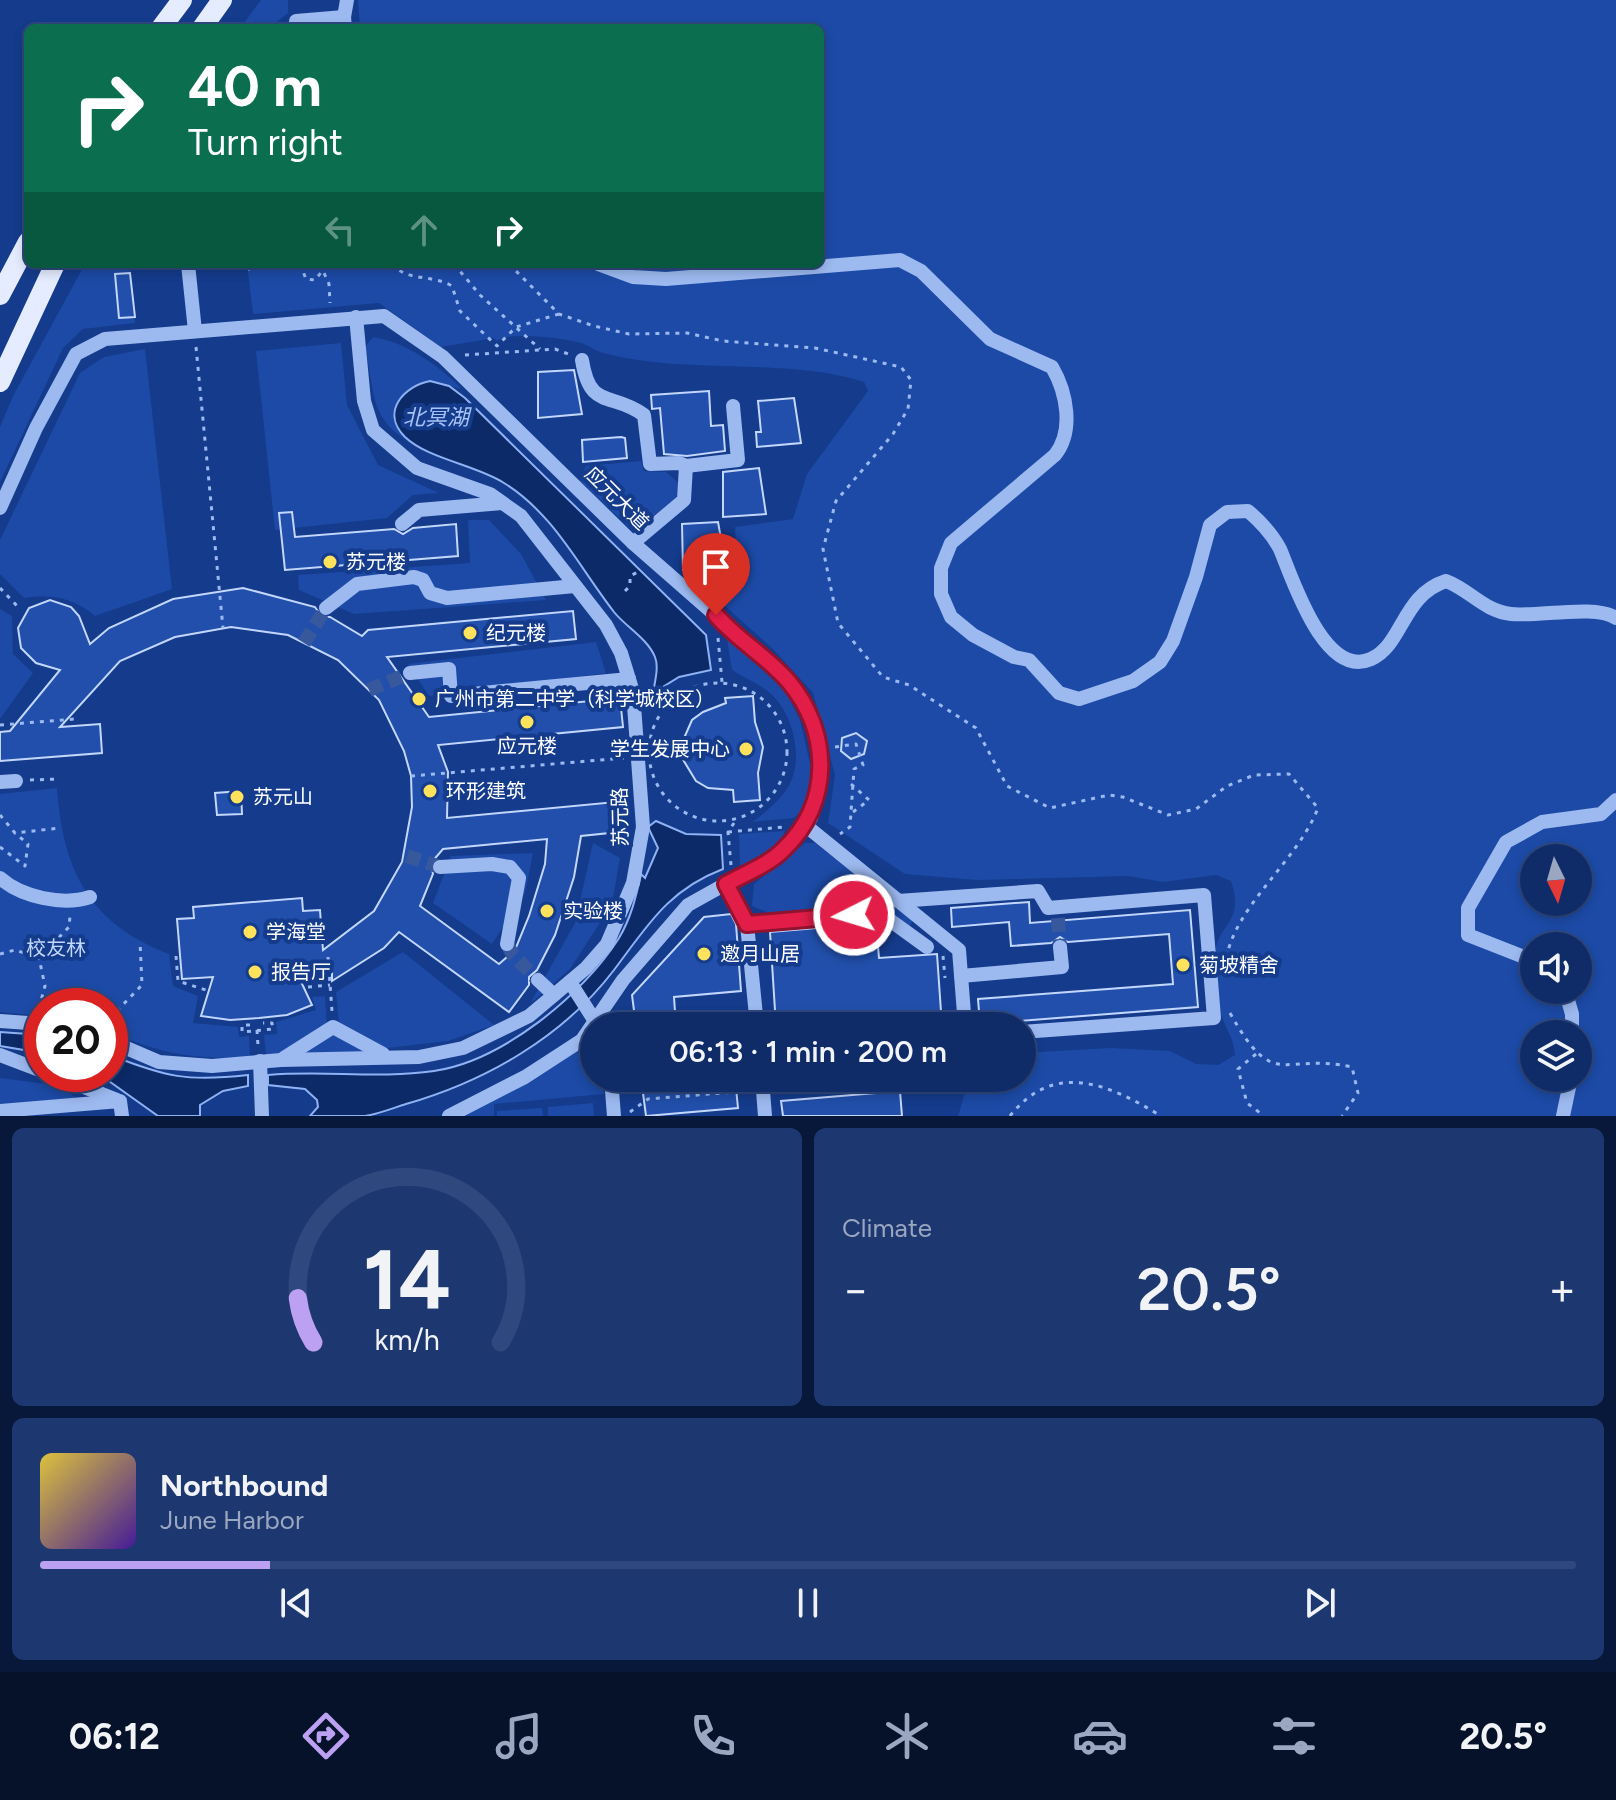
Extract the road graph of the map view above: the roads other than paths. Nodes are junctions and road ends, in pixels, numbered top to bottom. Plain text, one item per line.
1 (182, 0) edge
2 (222, 0) edge
3 (347, 0) edge
4 (345, 23) edge
5 (164, 24) edge
6 (208, 24) edge
7 (296, 24) edge
8 (24, 250) edge
9 (824, 266) edge
10 (53, 268) edge
11 (188, 268) edge
12 (609, 268) edge
13 (801, 268) edge
14 (0, 295) edge
15 (356, 317) junction
16 (195, 331) junction
17 (582, 360) road end
18 (0, 382) edge
19 (733, 406) dead end
20 (686, 466) junction
21 (502, 503) junction
22 (0, 508) edge
23 (402, 524) dead end
24 (633, 543) junction
25 (575, 586) junction
26 (326, 608) tunnel mouth
27 (1616, 618) edge
28 (410, 673) tunnel mouth
29 (629, 679) junction
30 (16, 781) road end
31 (0, 782) edge
32 (1616, 800) edge
33 (805, 825) junction
34 (440, 867) tunnel mouth
35 (0, 878) edge
36 (729, 883) junction
37 (90, 897) dead end
38 (898, 901) junction
39 (747, 924) junction
40 (507, 944) dead end
41 (927, 947) dead end
42 (1060, 947) tunnel mouth
43 (1520, 952) edge
44 (961, 976) junction
45 (538, 980) tunnel mouth
46 (570, 982) junction
47 (554, 995) junction
48 (589, 1012) edge
49 (603, 1012) edge
50 (756, 1012) edge
51 (964, 1012) edge
52 (0, 1021) edge
53 (24, 1022) edge
54 (1036, 1031) edge
55 (580, 1041) edge
56 (128, 1049) edge
57 (0, 1055) edge
58 (387, 1056) junction
59 (281, 1060) junction
60 (260, 1061) junction
61 (24, 1064) edge
62 (88, 1092) edge
63 (612, 1092) edge
64 (763, 1092) edge
65 (1568, 1092) edge
66 (121, 1108) edge
67 (0, 1111) edge
68 (129, 1116) edge
69 (262, 1116) edge
70 (449, 1116) edge
71 (614, 1116) edge
72 (765, 1116) edge
73 (1563, 1116) edge

1 - 5 main road
2 - 6 main road
3 - 4 street
4 - 7 street
8 - 14 main road
9 - 27 street
10 - 18 main road
11 - 16 street
12 - 13 street
15 - 16 street, 应元大道
15 - 21 street, 苏元路
15 - 24 street, 应元大道
16 - 22 street, 应元大道
17 - 20 street
19 - 20 street
20 - 24 street
21 - 23 street
21 - 25 street, 苏元路
24 - 33 street, 应元大道
25 - 26 street
25 - 29 street, 苏元路
28 - 29 street
29 - 46 street, 苏元路
30 - 31 street
32 - 43 street
33 - 36 street, 应元大道
33 - 38 street
34 - 40 street
35 - 37 street
36 - 39 street
36 - 49 street, 应元大道
38 - 44 street
38 - 54 street
39 - 41 street
39 - 50 street
42 - 44 street
44 - 51 street
45 - 47 street
46 - 47 street, 苏元路
46 - 48 street
47 - 58 street, 苏元路
52 - 53 street
55 - 70 street, 应元大道
56 - 60 street, 苏元路
57 - 61 street
58 - 59 street, 苏元路
58 - 59 street
59 - 60 street, 苏元路
60 - 69 street
62 - 66 street
63 - 71 street
64 - 72 street
65 - 73 street
66 - 67 street
66 - 68 street

